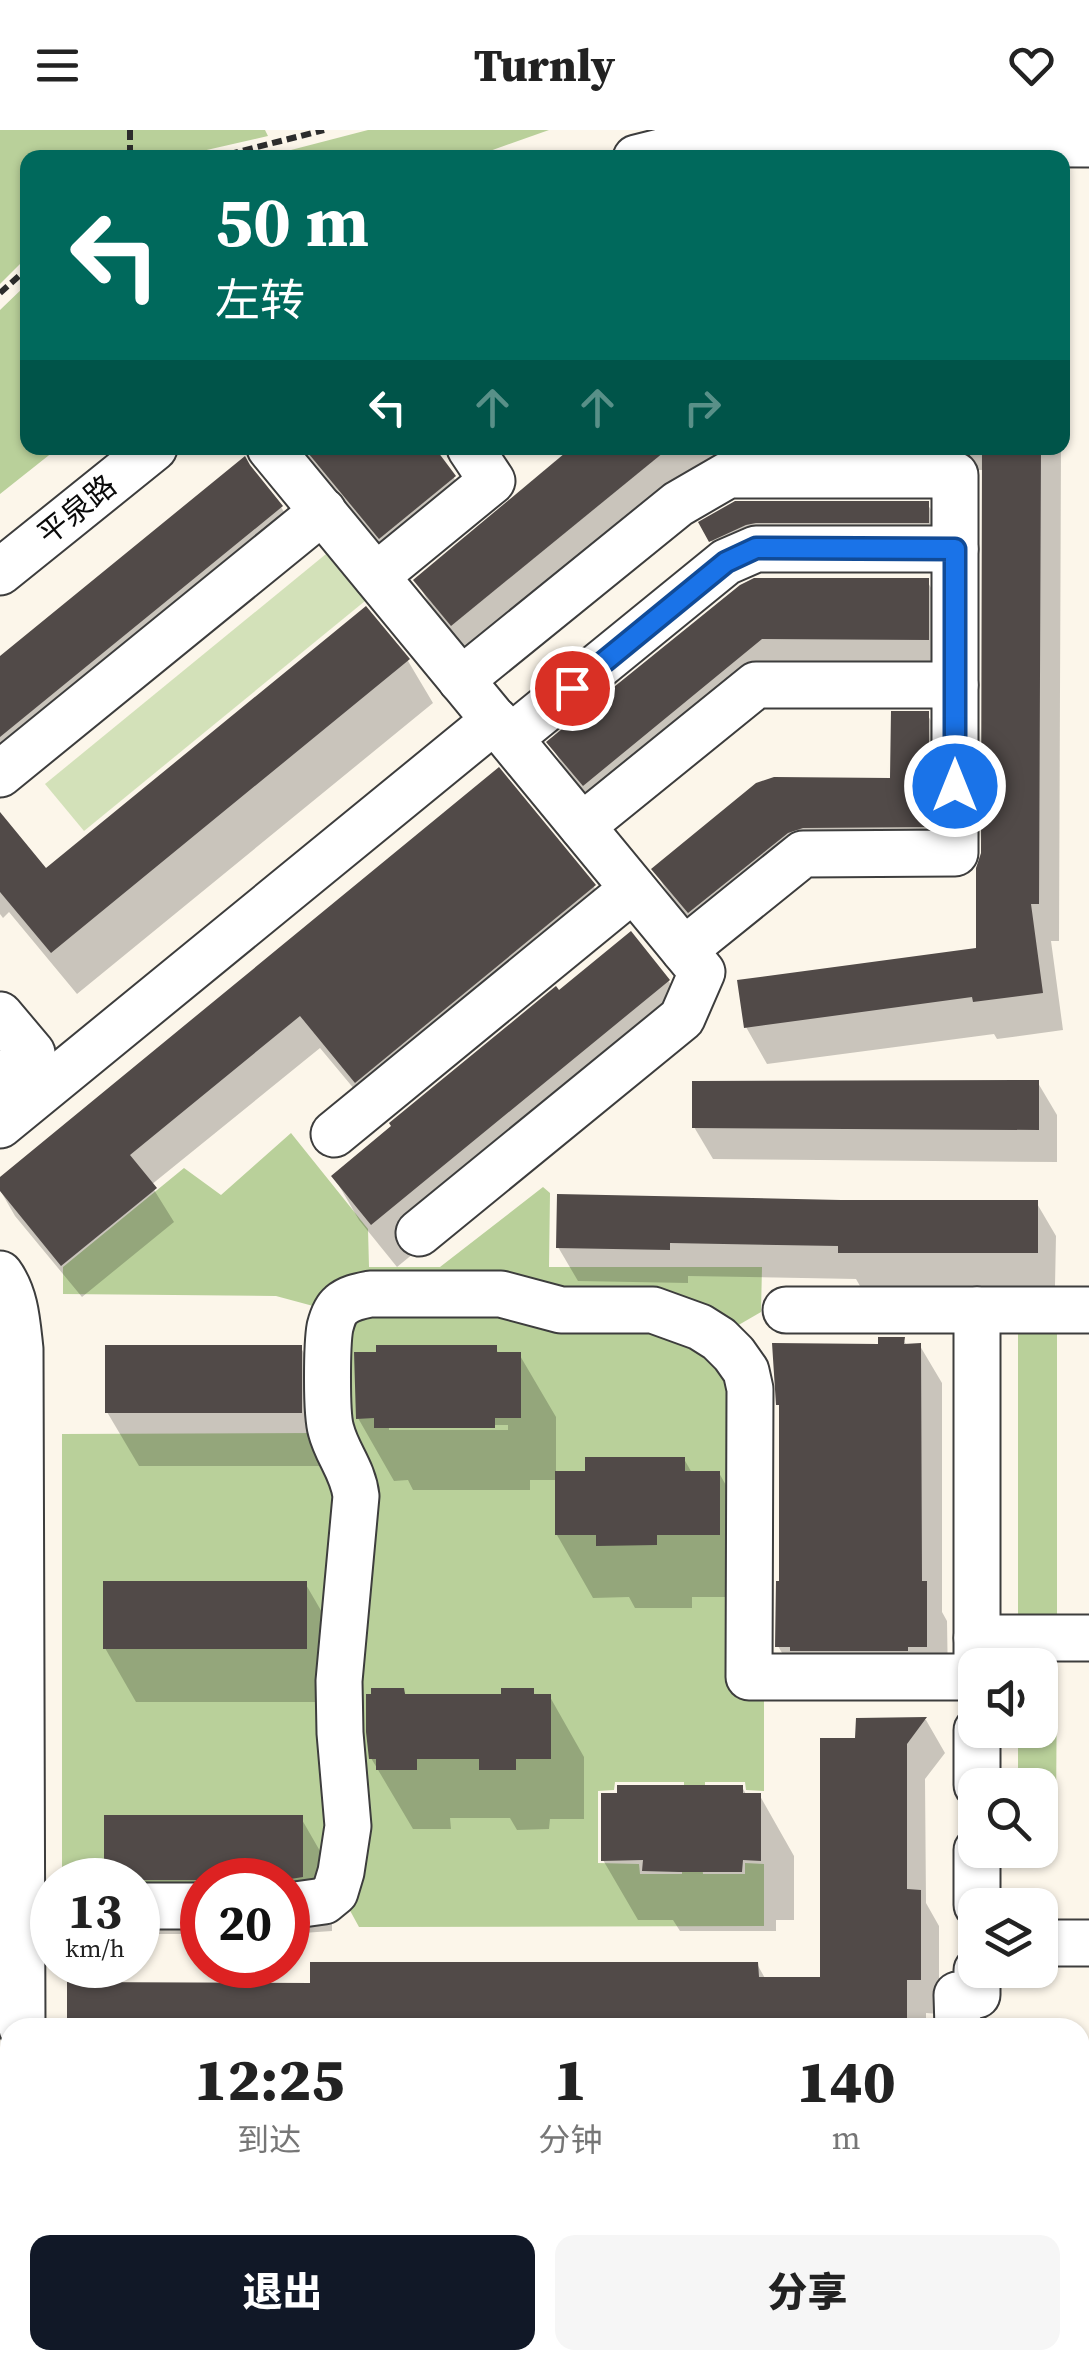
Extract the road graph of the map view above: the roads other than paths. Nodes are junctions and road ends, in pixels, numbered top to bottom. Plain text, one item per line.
1 (1089, 144) edge
2 (707, 150) edge
3 (145, 455) edge
4 (276, 455) edge
5 (475, 455) edge
6 (322, 510) junction
7 (955, 549) junction
8 (0, 572) edge
9 (376, 576) junction
10 (461, 680) junction
11 (955, 685) junction
12 (502, 730) junction
13 (0, 774) edge
14 (582, 826) junction
15 (633, 889) junction
16 (684, 950) junction
17 (0, 1014) edge
18 (0, 1080) edge
19 (0, 1124) edge
20 (334, 1134) dead end
21 (419, 1233) dead end
22 (0, 1274) edge
23 (786, 1310) dead end
24 (977, 1310) junction
25 (1089, 1310) edge
26 (1089, 1638) edge
27 (10, 1639) edge
28 (976, 1648) edge
29 (1038, 1648) edge
30 (958, 1661) edge
31 (10, 1718) edge
32 (24, 1887) edge
33 (310, 1904) edge
34 (1058, 1944) edge
35 (1089, 1944) edge
36 (977, 1988) edge
37 (14, 2000) edge
38 (958, 2018) edge

1 - 2 street
3 - 8 street, 平泉路
4 - 6 street
5 - 9 street
6 - 9 street
6 - 13 street
7 - 10 street
7 - 11 street
7 - 12 street
9 - 10 street
10 - 12 street
11 - 14 street
11 - 16 street
12 - 14 street
12 - 19 street
14 - 15 street
15 - 16 street
15 - 20 street
16 - 21 street
17 - 18 street
22 - 27 street
23 - 24 street
24 - 25 street
24 - 28 street
26 - 29 street
27 - 31 street
30 - 33 street
31 - 32 street
32 - 37 street
34 - 35 street
36 - 38 street

